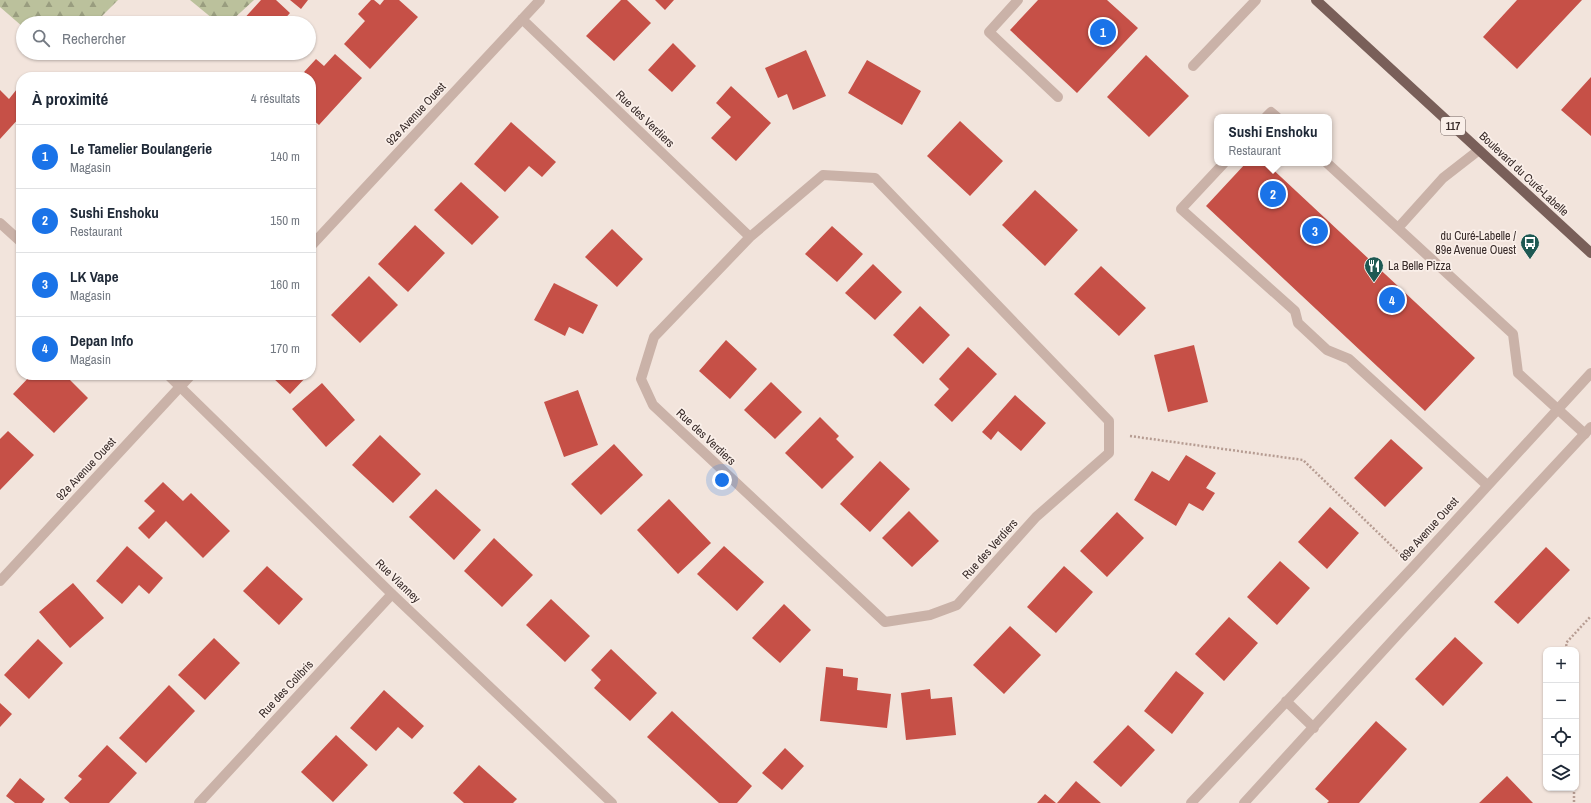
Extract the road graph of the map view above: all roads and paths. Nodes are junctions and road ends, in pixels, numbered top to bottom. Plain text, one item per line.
1 (540, 0) edge
2 (1018, 0) edge
3 (1256, 0) edge
4 (1316, 0) edge
5 (522, 19) junction
6 (1193, 66) dead end
7 (1058, 97) dead end
8 (1479, 150) junction
9 (1221, 166) edge
10 (1330, 166) edge
11 (0, 223) edge
12 (1398, 228) junction
13 (16, 237) edge
14 (750, 237) junction
15 (316, 241) edge
16 (1591, 253) edge
17 (1591, 373) edge
18 (174, 380) edge
19 (186, 380) edge
20 (181, 386) junction
21 (1557, 408) junction
22 (1588, 430) edge
23 (1130, 436) dead end
24 (1487, 485) junction
25 (1400, 554) dead end
26 (0, 581) edge
27 (392, 594) junction
28 (1591, 616) edge
29 (1567, 647) edge
30 (1286, 701) junction
31 (1314, 728) junction
32 (1574, 791) edge
33 (199, 803) edge
34 (612, 803) edge
35 (1191, 803) edge
36 (1244, 803) edge
37 (1574, 803) edge

1 - 5 street, 92e Avenue Ouest
2 - 7 street
3 - 6 street
4 - 8 main road, Boulevard du Curé-Labelle / 117
5 - 14 street, Rue des Verdiers
5 - 15 street, 92e Avenue Ouest
8 - 12 street
8 - 16 main road, Boulevard du Curé-Labelle / 117
9 - 24 street
10 - 12 street
11 - 13 street
12 - 21 street
14 - 14 street, Rue des Verdiers
17 - 21 street, 89e Avenue Ouest
18 - 20 street, Rue Vianney
19 - 20 street, 92e Avenue Ouest
20 - 26 street, 92e Avenue Ouest
20 - 27 street, Rue Vianney
21 - 22 street
21 - 24 street, 89e Avenue Ouest
22 - 31 street
23 - 25 path
24 - 30 street, 89e Avenue Ouest
27 - 33 street, Rue des Colibris
27 - 34 street, Rue Vianney
28 - 29 path
30 - 31 street
30 - 35 street, 89e Avenue Ouest
31 - 36 street
32 - 37 path

